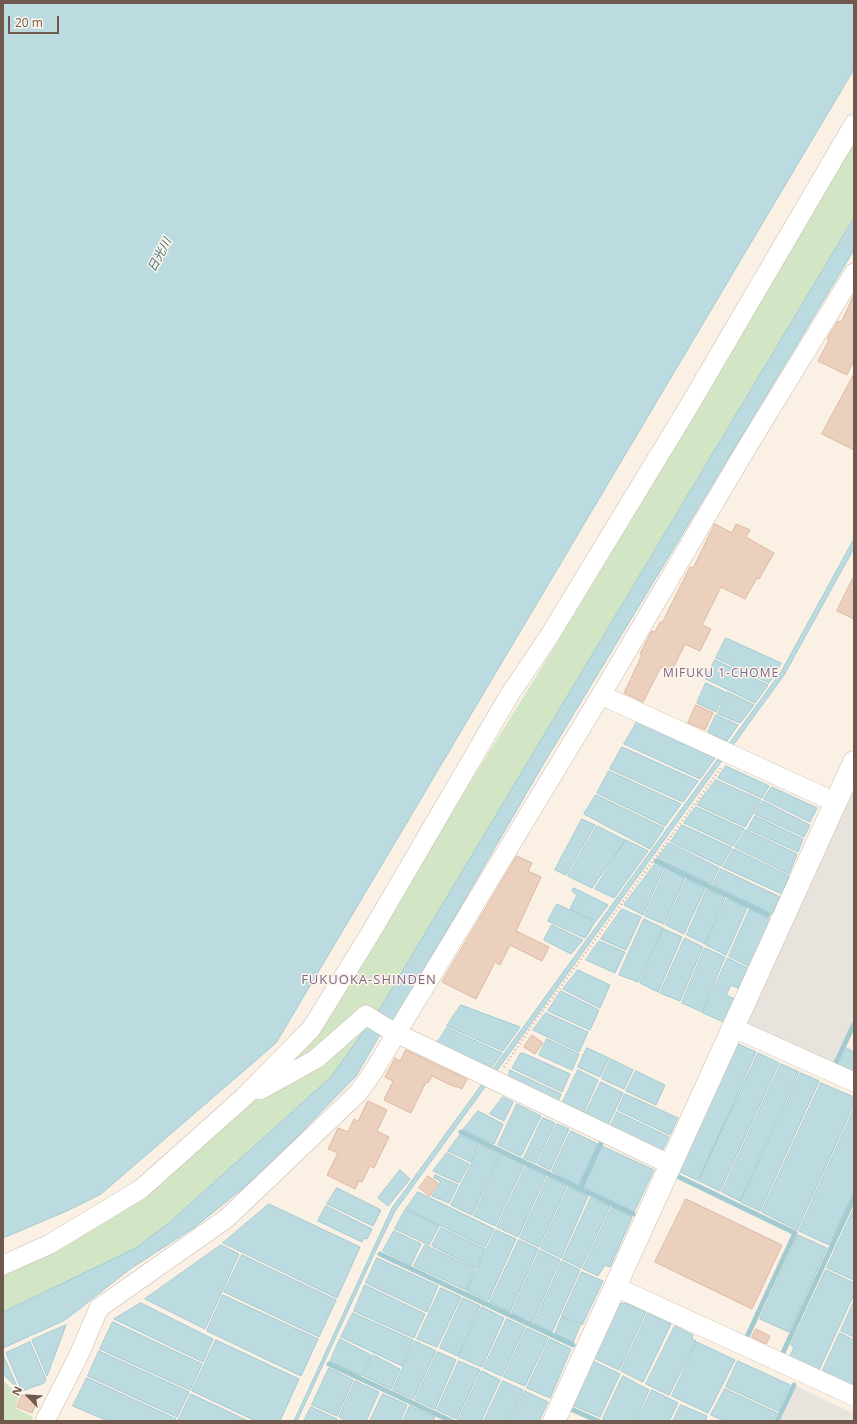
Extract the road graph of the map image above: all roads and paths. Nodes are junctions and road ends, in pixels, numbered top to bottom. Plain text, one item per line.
1 (854, 124) edge
2 (854, 273) edge
3 (600, 694) junction
4 (727, 753) junction
5 (852, 772) edge
6 (836, 802) junction
7 (734, 1028) junction
8 (393, 1031) junction
9 (491, 1079) junction
10 (854, 1082) edge
11 (244, 1097) junction
12 (671, 1165) junction
13 (3, 1265) edge
14 (616, 1287) junction
15 (854, 1396) edge
16 (45, 1421) edge
17 (554, 1421) edge

1 - 11 street
2 - 3 street
3 - 4 street
3 - 8 street
4 - 6 street
4 - 9 path
5 - 6 street
6 - 7 street
7 - 10 street
7 - 12 street
8 - 9 street
8 - 11 street
8 - 16 street
9 - 12 street
11 - 13 street
12 - 14 street
14 - 15 street
14 - 17 street

